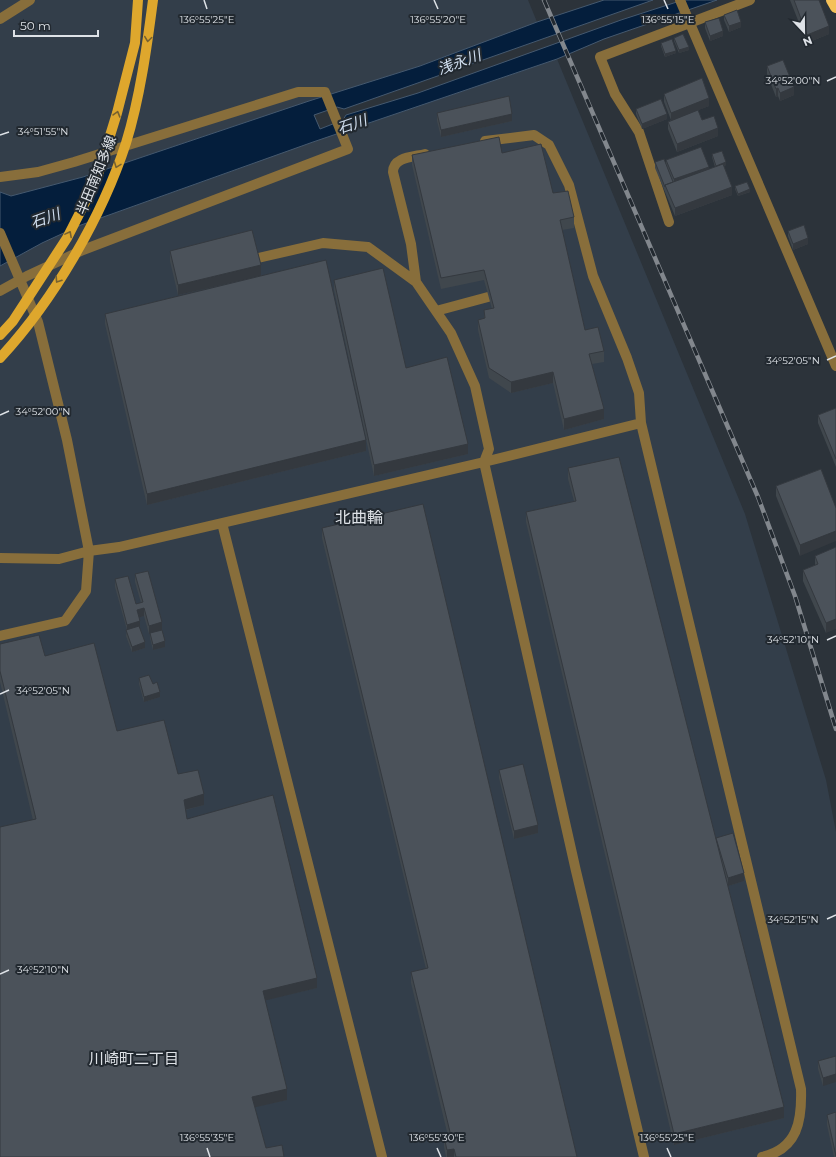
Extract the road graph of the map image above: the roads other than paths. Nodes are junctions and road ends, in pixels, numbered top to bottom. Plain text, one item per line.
1 (30, 0) edge
2 (138, 0) edge
3 (153, 0) edge
4 (680, 0) edge
5 (750, 0) edge
6 (832, 0) edge
7 (836, 7) edge
8 (0, 19) edge
9 (689, 20) junction
10 (476, 143) edge
11 (432, 152) edge
12 (0, 177) edge
13 (669, 222) dead end
14 (0, 234) edge
15 (258, 258) edge
16 (20, 278) junction
17 (416, 282) junction
18 (0, 291) edge
19 (488, 296) edge
20 (436, 311) junction
21 (0, 335) edge
22 (0, 358) edge
23 (836, 366) edge
24 (641, 423) junction
25 (484, 462) junction
26 (222, 523) junction
27 (89, 551) junction
28 (0, 558) edge
29 (0, 636) edge
30 (382, 1157) edge
31 (644, 1157) edge
32 (762, 1157) edge

1 - 8 street
21 -> 2 main road, 半田南知多線
3 -> 22 main road, 半田南知多線
4 - 9 street
5 - 9 street
6 - 7 highway
9 - 13 street
9 - 23 street
10 - 24 street
11 - 17 street
12 - 16 street
14 - 16 street
15 - 17 street
16 - 18 street
16 - 27 street
17 - 20 street
19 - 20 street
20 - 25 street
24 - 25 street
24 - 32 street
25 - 26 street
25 - 31 street
26 - 27 street
26 - 30 street
27 - 28 street
27 - 29 street

